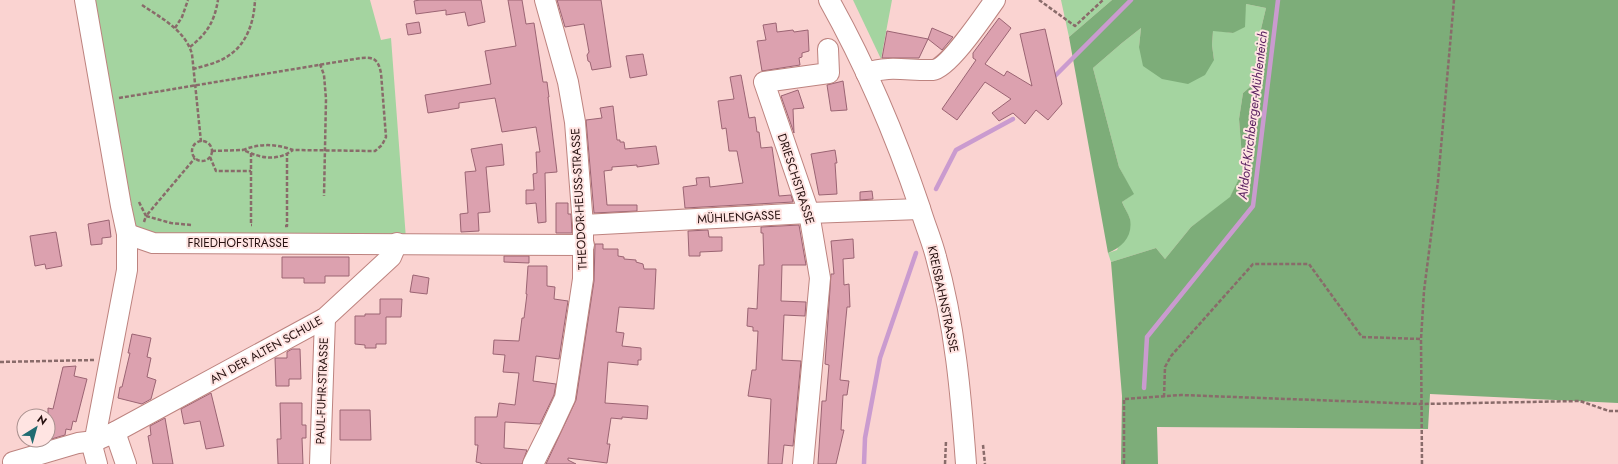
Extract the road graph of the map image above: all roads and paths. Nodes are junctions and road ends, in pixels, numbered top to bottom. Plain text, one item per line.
1 (85, 0) edge
2 (188, 0) edge
3 (218, 0) edge
4 (255, 0) edge
5 (546, 0) edge
6 (829, 0) edge
7 (995, 0) edge
8 (1039, 0) edge
9 (1103, 0) edge
10 (1454, 0) edge
11 (142, 5) dead end
12 (175, 28) junction
13 (190, 47) junction
14 (828, 49) dead end
15 (320, 64) junction
16 (193, 69) junction
17 (866, 73) junction
18 (195, 86) junction
19 (118, 98) dead end
20 (201, 142) junction
21 (244, 150) junction
22 (293, 150) junction
23 (212, 151) junction
24 (325, 151) junction
25 (251, 153) junction
26 (287, 154) junction
27 (210, 157) junction
28 (195, 158) junction
29 (251, 171) junction
30 (324, 196) dead end
31 (920, 209) junction
32 (809, 213) junction
33 (195, 225) dead end
34 (258, 225) dead end
35 (583, 225) junction
36 (280, 226) dead end
37 (127, 234) junction
38 (397, 243) junction
39 (584, 245) junction
40 (325, 318) junction
41 (1421, 339) junction
42 (110, 360) junction
43 (0, 362) edge
44 (1164, 397) junction
45 (1422, 404) junction
46 (1618, 411) edge
47 (115, 432) junction
48 (95, 440) junction
49 (13, 462) dead end
50 (97, 464) edge
51 (126, 464) edge
52 (320, 464) edge
53 (533, 464) edge
54 (803, 464) edge
55 (966, 464) edge
56 (1124, 464) edge
57 (1422, 464) edge

1 - 37 street
2 - 12 path
3 - 13 path
4 - 16 path
5 - 35 street, THEODOR-HEUSS-STRASSE
6 - 17 street, KREISBAHNSTRASSE
7 - 17 street
8 - 9 path
10 - 41 path
11 - 12 path
12 - 13 path
13 - 16 path
14 - 32 street, DRIESCHSTRASSE
15 - 18 path
15 - 24 path
15 - 24 path
16 - 18 path
17 - 31 street, KREISBAHNSTRASSE
18 - 19 path
18 - 20 path
20 - 23 path
20 - 28 path
21 - 22 path
21 - 23 path
21 - 25 path
22 - 24 path
22 - 26 path
23 - 27 path
24 - 30 path
25 - 26 path
25 - 29 path
26 - 36 path
27 - 28 path
27 - 29 path
28 - 33 path
29 - 34 path
31 - 32 street, MÜHLENGASSE
31 - 55 street, KREISBAHNSTRASSE
32 - 35 street, MÜHLENGASSE
32 - 54 street, DRIESCHSTRASSE
35 - 39 street, THEODOR-HEUSS-STRASSE
37 - 38 street, FRIEDHOFSTRASSE
37 - 42 street
38 - 39 street, FRIEDHOFSTRASSE
38 - 40 street, AN DER ALTEN SCHULE
39 - 53 street, THEODOR-HEUSS-STRASSE
40 - 47 street, AN DER ALTEN SCHULE
40 - 52 street, PAUL-FUHR-STRASSE
41 - 44 path
41 - 45 path
42 - 43 path
42 - 48 street
44 - 45 path
44 - 56 path
45 - 46 path
45 - 57 path
47 - 48 street, AN DER ALTEN SCHULE
47 - 51 street
48 - 49 street, AN DER ALTEN SCHULE
48 - 50 street

